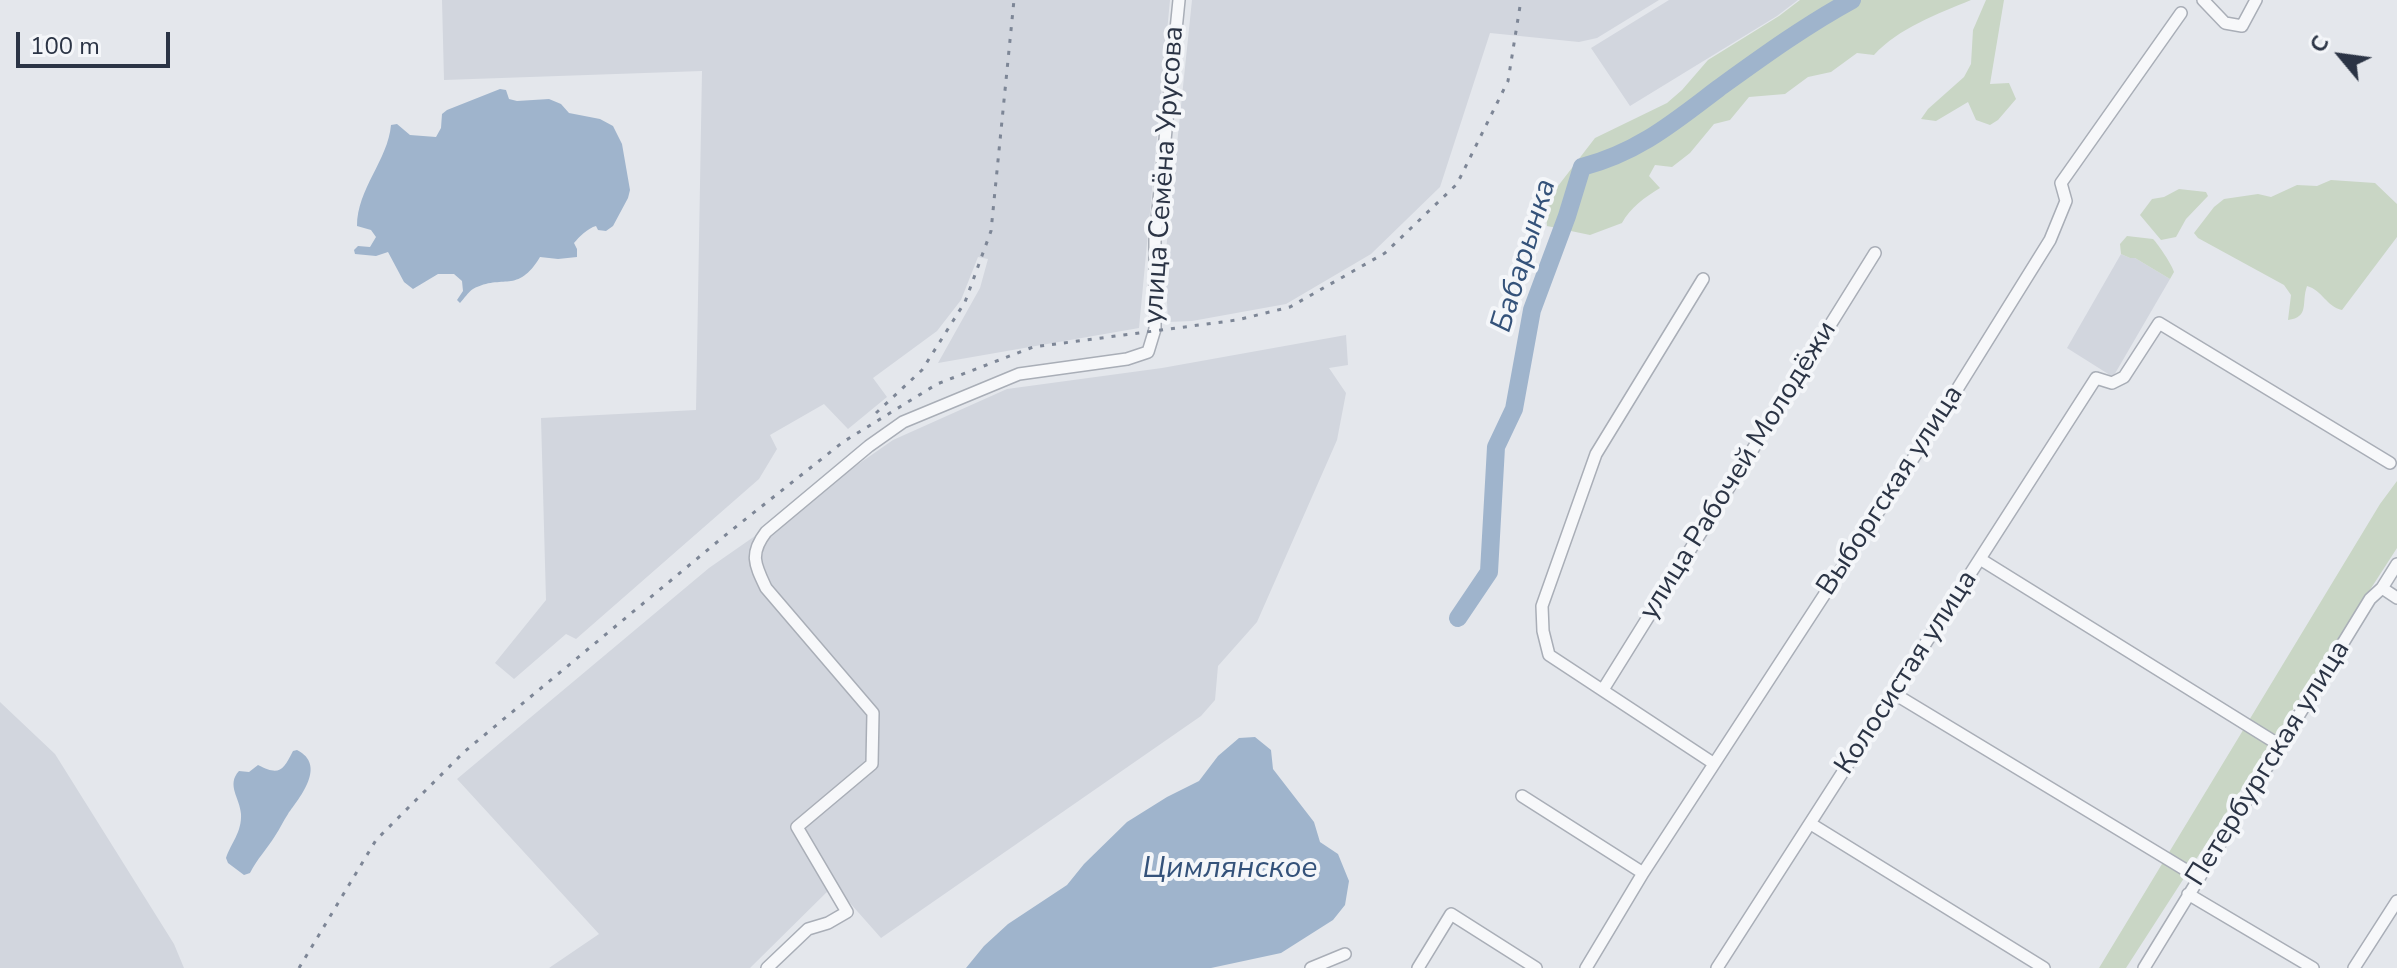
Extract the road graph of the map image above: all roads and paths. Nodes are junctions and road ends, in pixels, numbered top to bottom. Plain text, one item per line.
1 (1179, 0) edge
2 (2203, 0) edge
3 (2256, 0) edge
4 (2181, 13) dead end
5 (1875, 253) dead end
6 (1703, 279) dead end
7 (2390, 463) dead end
8 (1980, 559) junction
9 (2397, 564) edge
10 (2382, 588) junction
11 (2397, 598) edge
12 (1604, 688) junction
13 (1893, 693) junction
14 (2281, 746) junction
15 (1713, 763) junction
16 (1522, 796) dead end
17 (1811, 824) junction
18 (1643, 873) junction
19 (2199, 878) junction
20 (2188, 894) junction
21 (2397, 901) edge
22 (1345, 954) dead end
23 (767, 968) edge
24 (1311, 968) edge
25 (1418, 968) edge
26 (1536, 968) edge
27 (1586, 968) edge
28 (1717, 968) edge
29 (2044, 968) edge
30 (2144, 968) edge
31 (2313, 968) edge
32 (2354, 968) edge

1 - 23 street, улица Семёна Урусова
2 - 3 street
4 - 15 street, Выборгская улица
5 - 12 street, улица Рабочей Молодёжи
6 - 12 street
7 - 8 street, Колосистая улица
8 - 13 street, Колосистая улица
8 - 14 street
9 - 10 street, Петербургская улица
10 - 11 street
10 - 14 street, Петербургская улица
12 - 15 street
13 - 17 street, Колосистая улица
13 - 19 street
14 - 19 street, Петербургская улица
15 - 18 street, Выборгская улица
16 - 18 street
17 - 28 street, Колосистая улица
17 - 29 street
18 - 27 street, Выборгская улица
19 - 20 street, Петербургская улица
20 - 30 street, Петербургская улица
20 - 31 street
21 - 32 street
22 - 24 street
25 - 26 street

